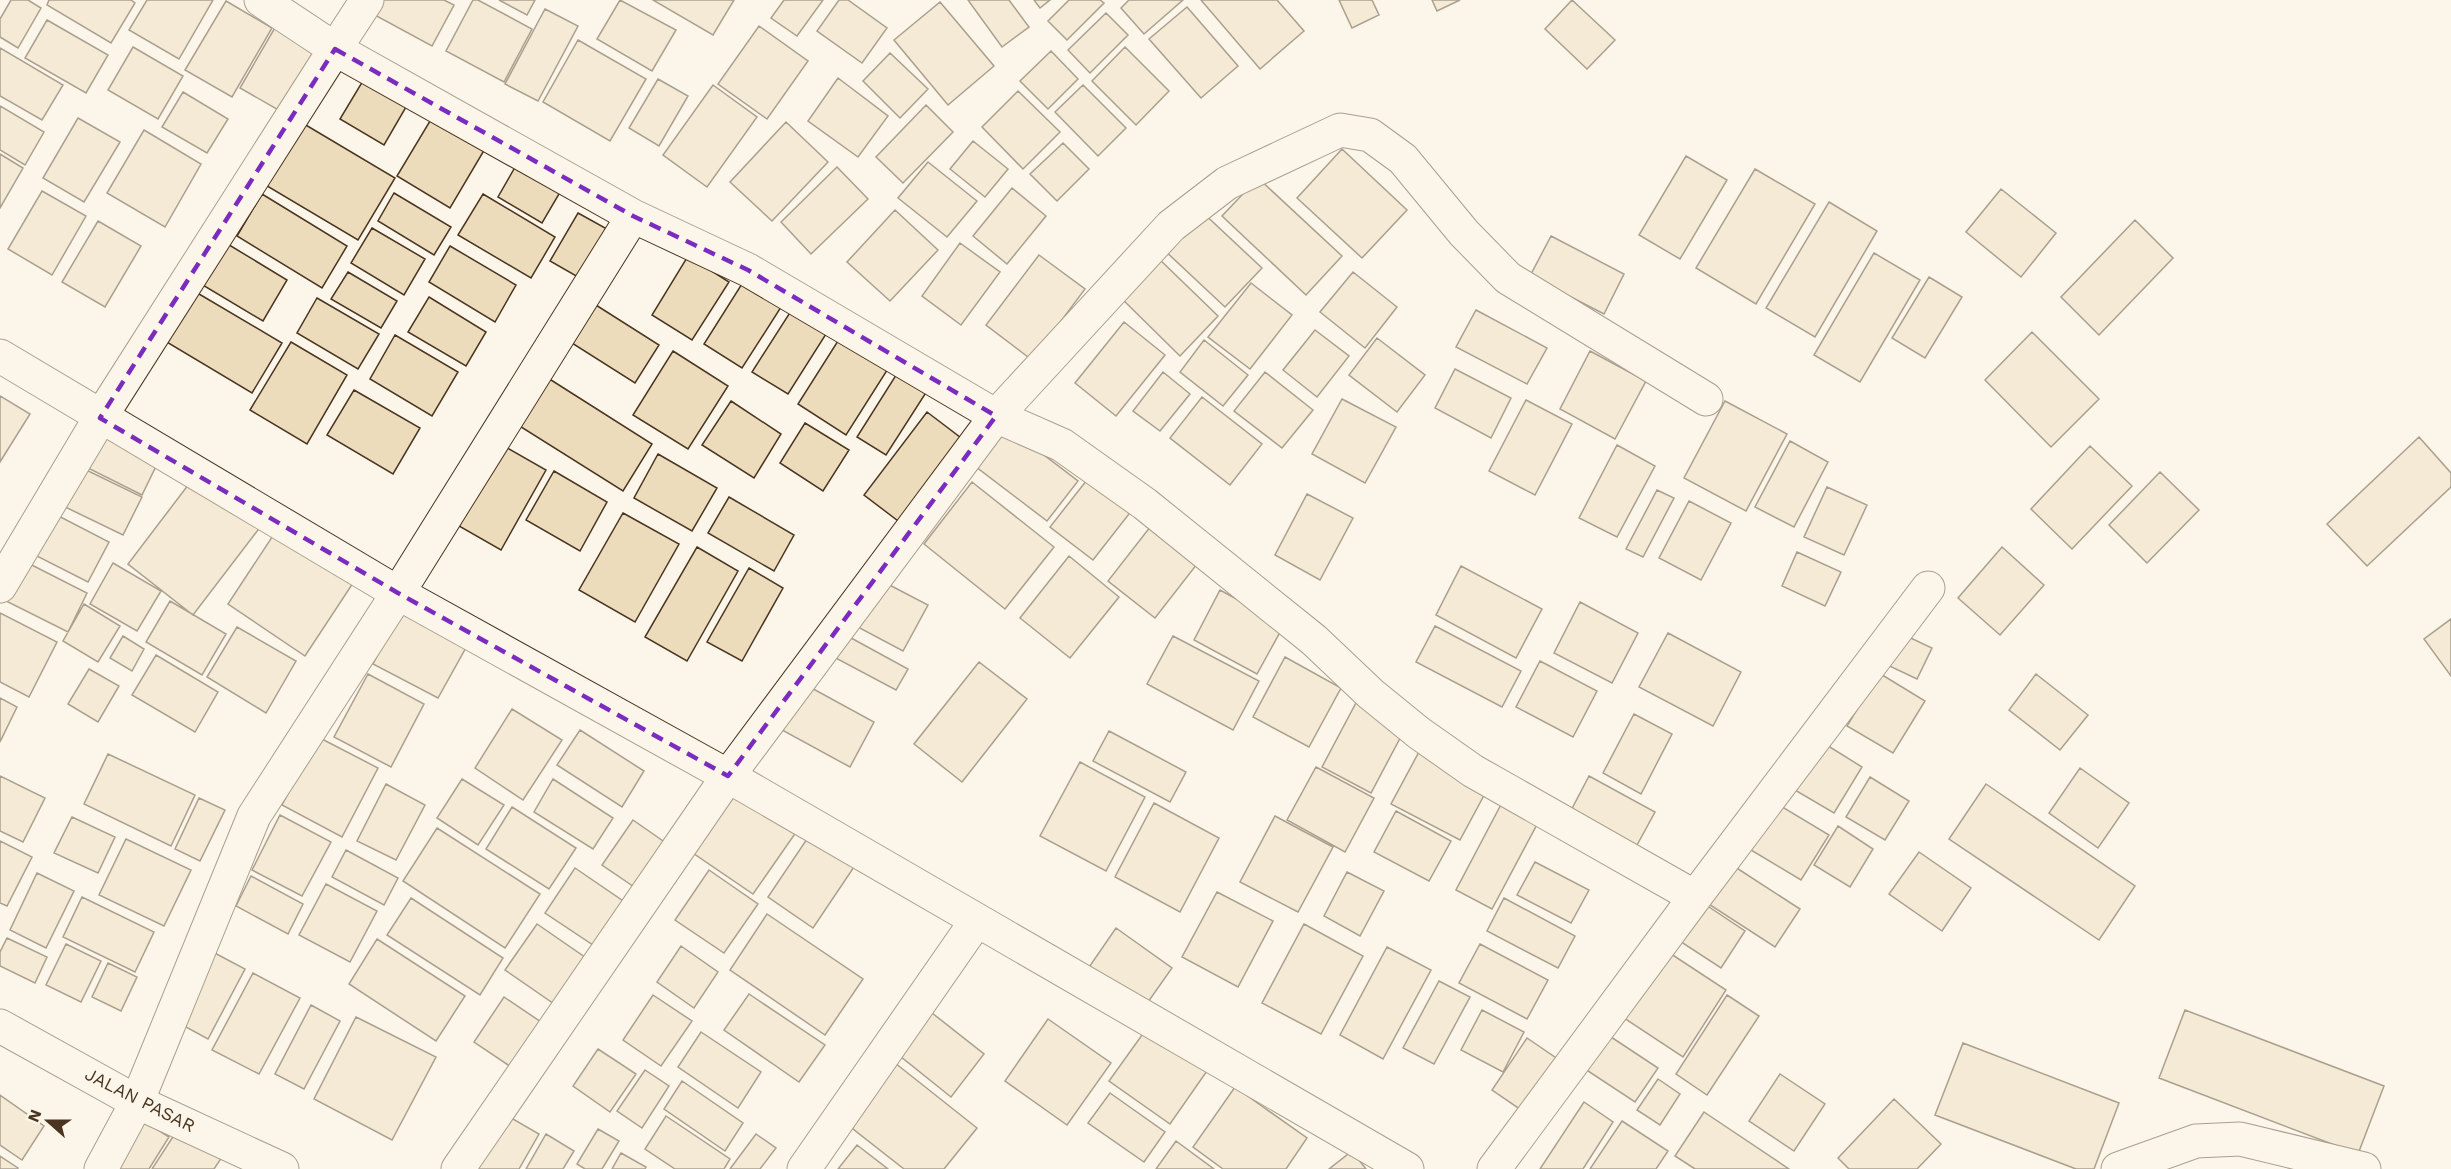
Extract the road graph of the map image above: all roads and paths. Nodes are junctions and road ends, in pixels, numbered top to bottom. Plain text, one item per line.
1 (261, 0) edge
2 (367, 0) edge
3 (335, 49) junction
4 (633, 216) junction
5 (0, 356) edge
6 (1706, 399) dead end
7 (996, 416) junction
8 (100, 418) junction
9 (0, 586) edge
10 (1928, 588) dead end
11 (398, 593) junction
12 (729, 776) junction
13 (1695, 897) junction
14 (977, 920) junction
15 (0, 1026) edge
16 (137, 1102) junction
17 (100, 1169) edge
18 (282, 1169) edge
19 (458, 1169) edge
20 (804, 1169) edge
21 (1407, 1169) edge
22 (1494, 1169) edge
23 (2118, 1169) edge
24 (2364, 1169) edge

1 - 3 street
2 - 3 street
3 - 4 street
3 - 8 street
4 - 7 street
4 - 11 street
5 - 8 street
6 - 7 street
7 - 12 street
7 - 13 street
8 - 9 street
8 - 11 street
10 - 13 street
11 - 12 street
11 - 16 street
12 - 14 street
12 - 19 street
13 - 22 street
14 - 20 street
14 - 21 street
15 - 16 street, JALAN PASAR
16 - 17 street
16 - 18 street, JALAN PASAR
23 - 24 street

